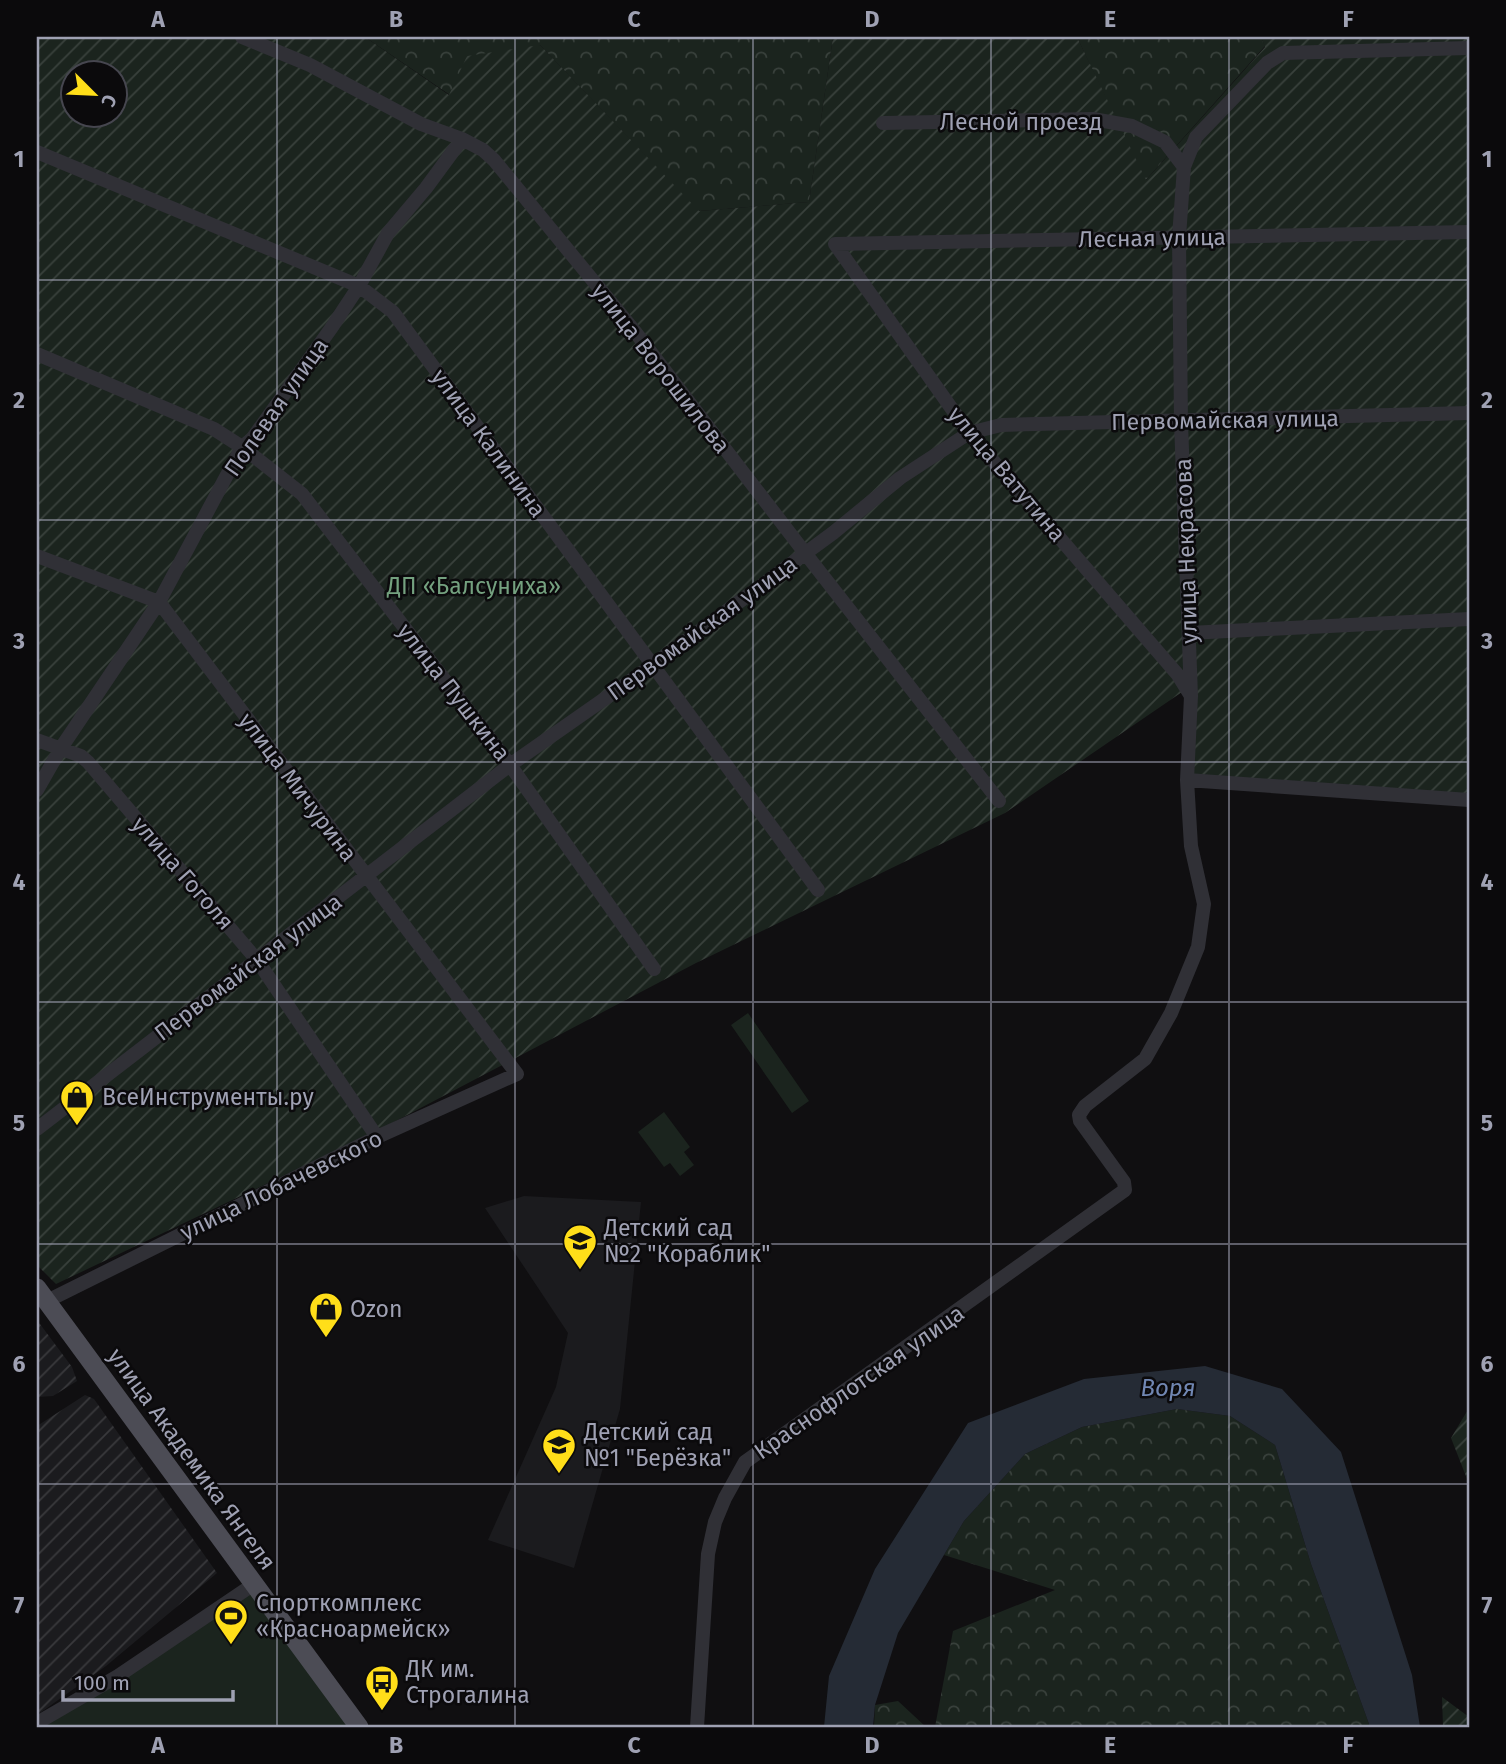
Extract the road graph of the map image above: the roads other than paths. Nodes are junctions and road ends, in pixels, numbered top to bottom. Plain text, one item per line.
1 (242, 37) edge
2 (1469, 48) edge
3 (883, 123) dead end
4 (462, 139) junction
5 (37, 152) edge
6 (1184, 167) junction
7 (1469, 232) edge
8 (1179, 237) junction
9 (835, 244) joint
10 (359, 286) junction
11 (37, 354) edge
12 (1469, 413) edge
13 (1181, 422) junction
14 (969, 433) junction
15 (242, 447) junction
16 (804, 553) junction
17 (37, 556) edge
18 (159, 602) junction
19 (1469, 618) edge
20 (1189, 634) junction
21 (653, 665) junction
22 (1191, 696) junction
23 (37, 740) edge
24 (61, 748) junction
25 (510, 765) junction
26 (1187, 780) junction
27 (37, 790) edge
28 (1469, 800) edge
29 (999, 801) dead end
30 (366, 877) junction
31 (818, 890) dead end
32 (257, 960) junction
33 (654, 969) dead end
34 (517, 1074) joint
35 (37, 1129) edge
36 (377, 1137) junction
37 (1125, 1189) joint
38 (42, 1295) edge
39 (254, 1584) junction
40 (37, 1723) edge
41 (359, 1727) edge
42 (697, 1727) edge

1 - 4 street, улица Ворошилова
2 - 6 street, улица Некрасова
3 - 6 street, Лесной проезд
4 - 10 street, Полевая улица
4 - 16 street, улица Ворошилова
5 - 10 street, улица Калинина
6 - 8 street, улица Некрасова
7 - 8 street, Лесная улица
8 - 9 street, Лесная улица
8 - 13 street, улица Некрасова
9 - 14 street, улица Ватутина
10 - 15 street, Полевая улица
10 - 21 street, улица Калинина
11 - 15 street, улица Пушкина
12 - 13 street, Первомайская улица
13 - 14 street, Первомайская улица
13 - 20 street, улица Некрасова
14 - 16 street, Первомайская улица
14 - 22 street, улица Ватутина
15 - 18 street, Полевая улица
15 - 25 street, улица Пушкина
16 - 21 street, Первомайская улица
16 - 29 street, улица Ворошилова
17 - 18 street
18 - 24 street, Полевая улица
18 - 30 street, улица Мичурина
19 - 20 street
20 - 22 street, улица Некрасова
21 - 25 street, Первомайская улица
21 - 31 street, улица Калинина
22 - 26 street, улица Некрасова
23 - 24 street, улица Гоголя
24 - 27 street, Полевая улица
24 - 32 street, улица Гоголя
25 - 30 street, Первомайская улица
25 - 33 street, улица Пушкина
26 - 28 street
26 - 37 street, улица Некрасова
30 - 32 street, Первомайская улица
30 - 34 street, улица Мичурина
32 - 35 street, Первомайская улица
32 - 36 street, улица Гоголя
34 - 36 street, улица Лобачевского
36 - 38 street, улица Лобачевского
37 - 42 street, Краснофлотская улица
38 - 39 main road, улица Академика Янгеля
39 - 40 street
39 - 41 main road, улица Академика Янгеля

